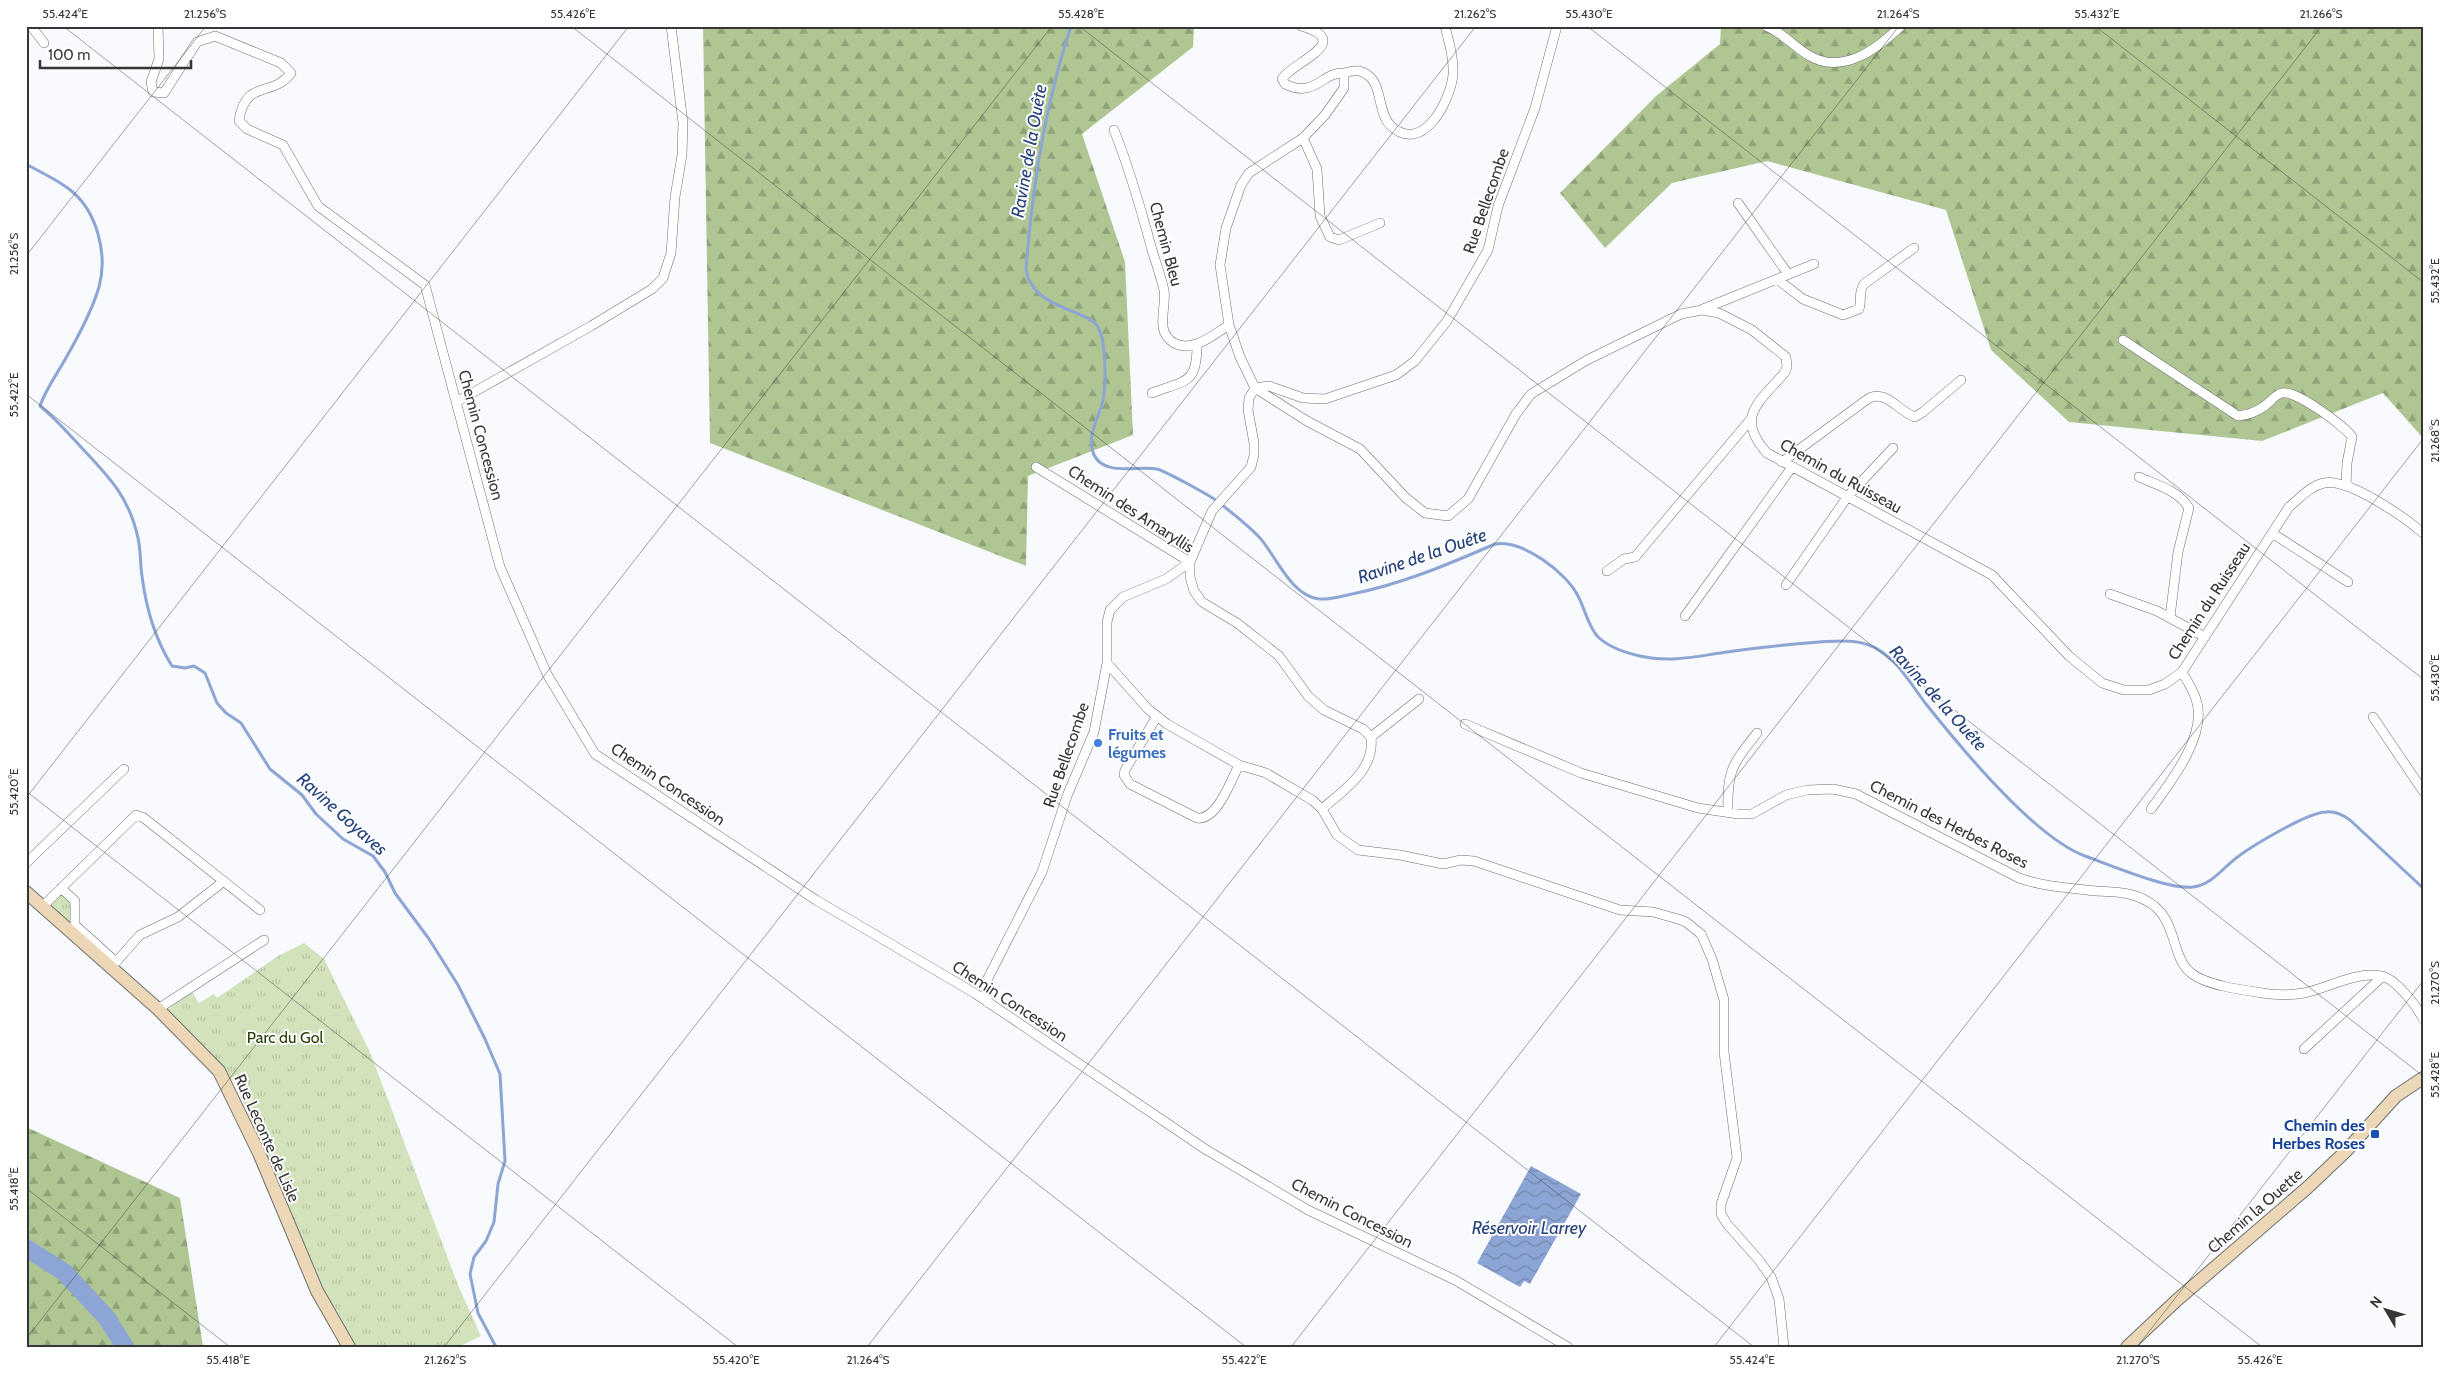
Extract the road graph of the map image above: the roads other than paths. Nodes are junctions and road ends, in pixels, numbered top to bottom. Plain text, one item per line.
1 (31, 26) edge
2 (158, 26) edge
3 (671, 26) edge
4 (1301, 26) edge
5 (1445, 26) edge
6 (1557, 26) edge
7 (1766, 26) edge
8 (1901, 26) edge
9 (44, 43) dead end
10 (1344, 74) junction
11 (1114, 130) dead end
12 (1303, 138) junction
13 (1738, 203) dead end
14 (1380, 223) dead end
15 (1914, 248) dead end
16 (1814, 264) dead end
17 (1788, 274) junction
18 (1776, 279) junction
19 (1702, 310) junction
20 (1229, 325) junction
21 (2123, 340) dead end
22 (1197, 345) junction
23 (1961, 380) dead end
24 (1255, 388) junction
25 (1152, 393) dead end
26 (458, 401) junction
27 (1751, 419) junction
28 (1893, 448) dead end
29 (1782, 462) junction
30 (1036, 467) dead end
31 (1792, 467) junction
32 (2139, 477) dead end
33 (2346, 486) junction
34 (1848, 496) junction
35 (2272, 532) junction
36 (2423, 533) edge
37 (1190, 562) junction
38 (1607, 571) dead end
39 (2348, 582) dead end
40 (1786, 585) dead end
41 (2110, 594) dead end
42 (1685, 616) dead end
43 (2170, 617) junction
44 (2205, 637) junction
45 (1108, 663) junction
46 (2182, 672) junction
47 (1419, 698) dead end
48 (1157, 716) junction
49 (2373, 717) dead end
50 (1465, 724) dead end
51 (1757, 733) dead end
52 (1371, 736) junction
53 (1239, 765) junction
54 (124, 768) dead end
55 (2423, 791) edge
56 (1322, 809) junction
57 (2151, 809) dead end
58 (1728, 813) junction
59 (26, 863) edge
60 (224, 881) junction
61 (60, 888) junction
62 (26, 892) edge
63 (43, 906) junction
64 (260, 910) dead end
65 (264, 940) dead end
66 (2383, 976) junction
67 (988, 1003) junction
68 (158, 1008) junction
69 (2423, 1019) edge
70 (2304, 1049) dead end
71 (2423, 1078) edge
72 (349, 1347) edge
73 (1568, 1347) edge
74 (1784, 1347) edge
75 (2127, 1347) edge

1 - 9 street
2 - 26 street, Chemin Concession
3 - 26 street
4 - 10 street
5 - 10 street
6 - 24 street, Rue Bellecombe
7 - 8 street
10 - 12 street
11 - 22 street, Chemin Bleu
12 - 14 street
12 - 20 street
13 - 17 street
15 - 18 street
16 - 17 street
17 - 18 street
18 - 19 street
19 - 24 street
19 - 27 street
20 - 22 street
20 - 24 street
21 - 33 street
22 - 25 street
23 - 29 street
24 - 37 street, Rue Bellecombe
26 - 67 street, Chemin Concession
27 - 29 street, Chemin du Ruisseau
27 - 38 street
28 - 34 street
29 - 31 street, Chemin du Ruisseau
30 - 37 street, Chemin des Amaryllis
31 - 34 street, Chemin du Ruisseau
31 - 42 street
32 - 43 street
33 - 35 street, Chemin du Ruisseau
33 - 36 street, Chemin du Ruisseau
34 - 40 street
34 - 46 street, Chemin du Ruisseau
35 - 39 street
35 - 44 street, Chemin du Ruisseau
37 - 45 street, Rue Bellecombe
37 - 52 street, Chemin des Amaryllis
41 - 43 street
43 - 44 street
44 - 46 street, Chemin du Ruisseau
45 - 48 street
45 - 67 street, Rue Bellecombe
46 - 57 street
47 - 52 street
48 - 53 street
48 - 53 street
49 - 55 street
50 - 58 street, Chemin des Herbes Roses
51 - 58 street
52 - 56 street
53 - 56 street
54 - 59 street
56 - 74 street
58 - 66 street, Chemin des Herbes Roses
60 - 61 street
60 - 61 street
60 - 64 street
61 - 63 street
62 - 63 main road, Rue Leconte de Lisle
63 - 68 main road, Rue Leconte de Lisle
65 - 68 street
66 - 69 street
66 - 70 street
67 - 73 street, Chemin Concession
68 - 72 main road, Rue Leconte de Lisle
71 - 75 main road, Chemin la Ouette

